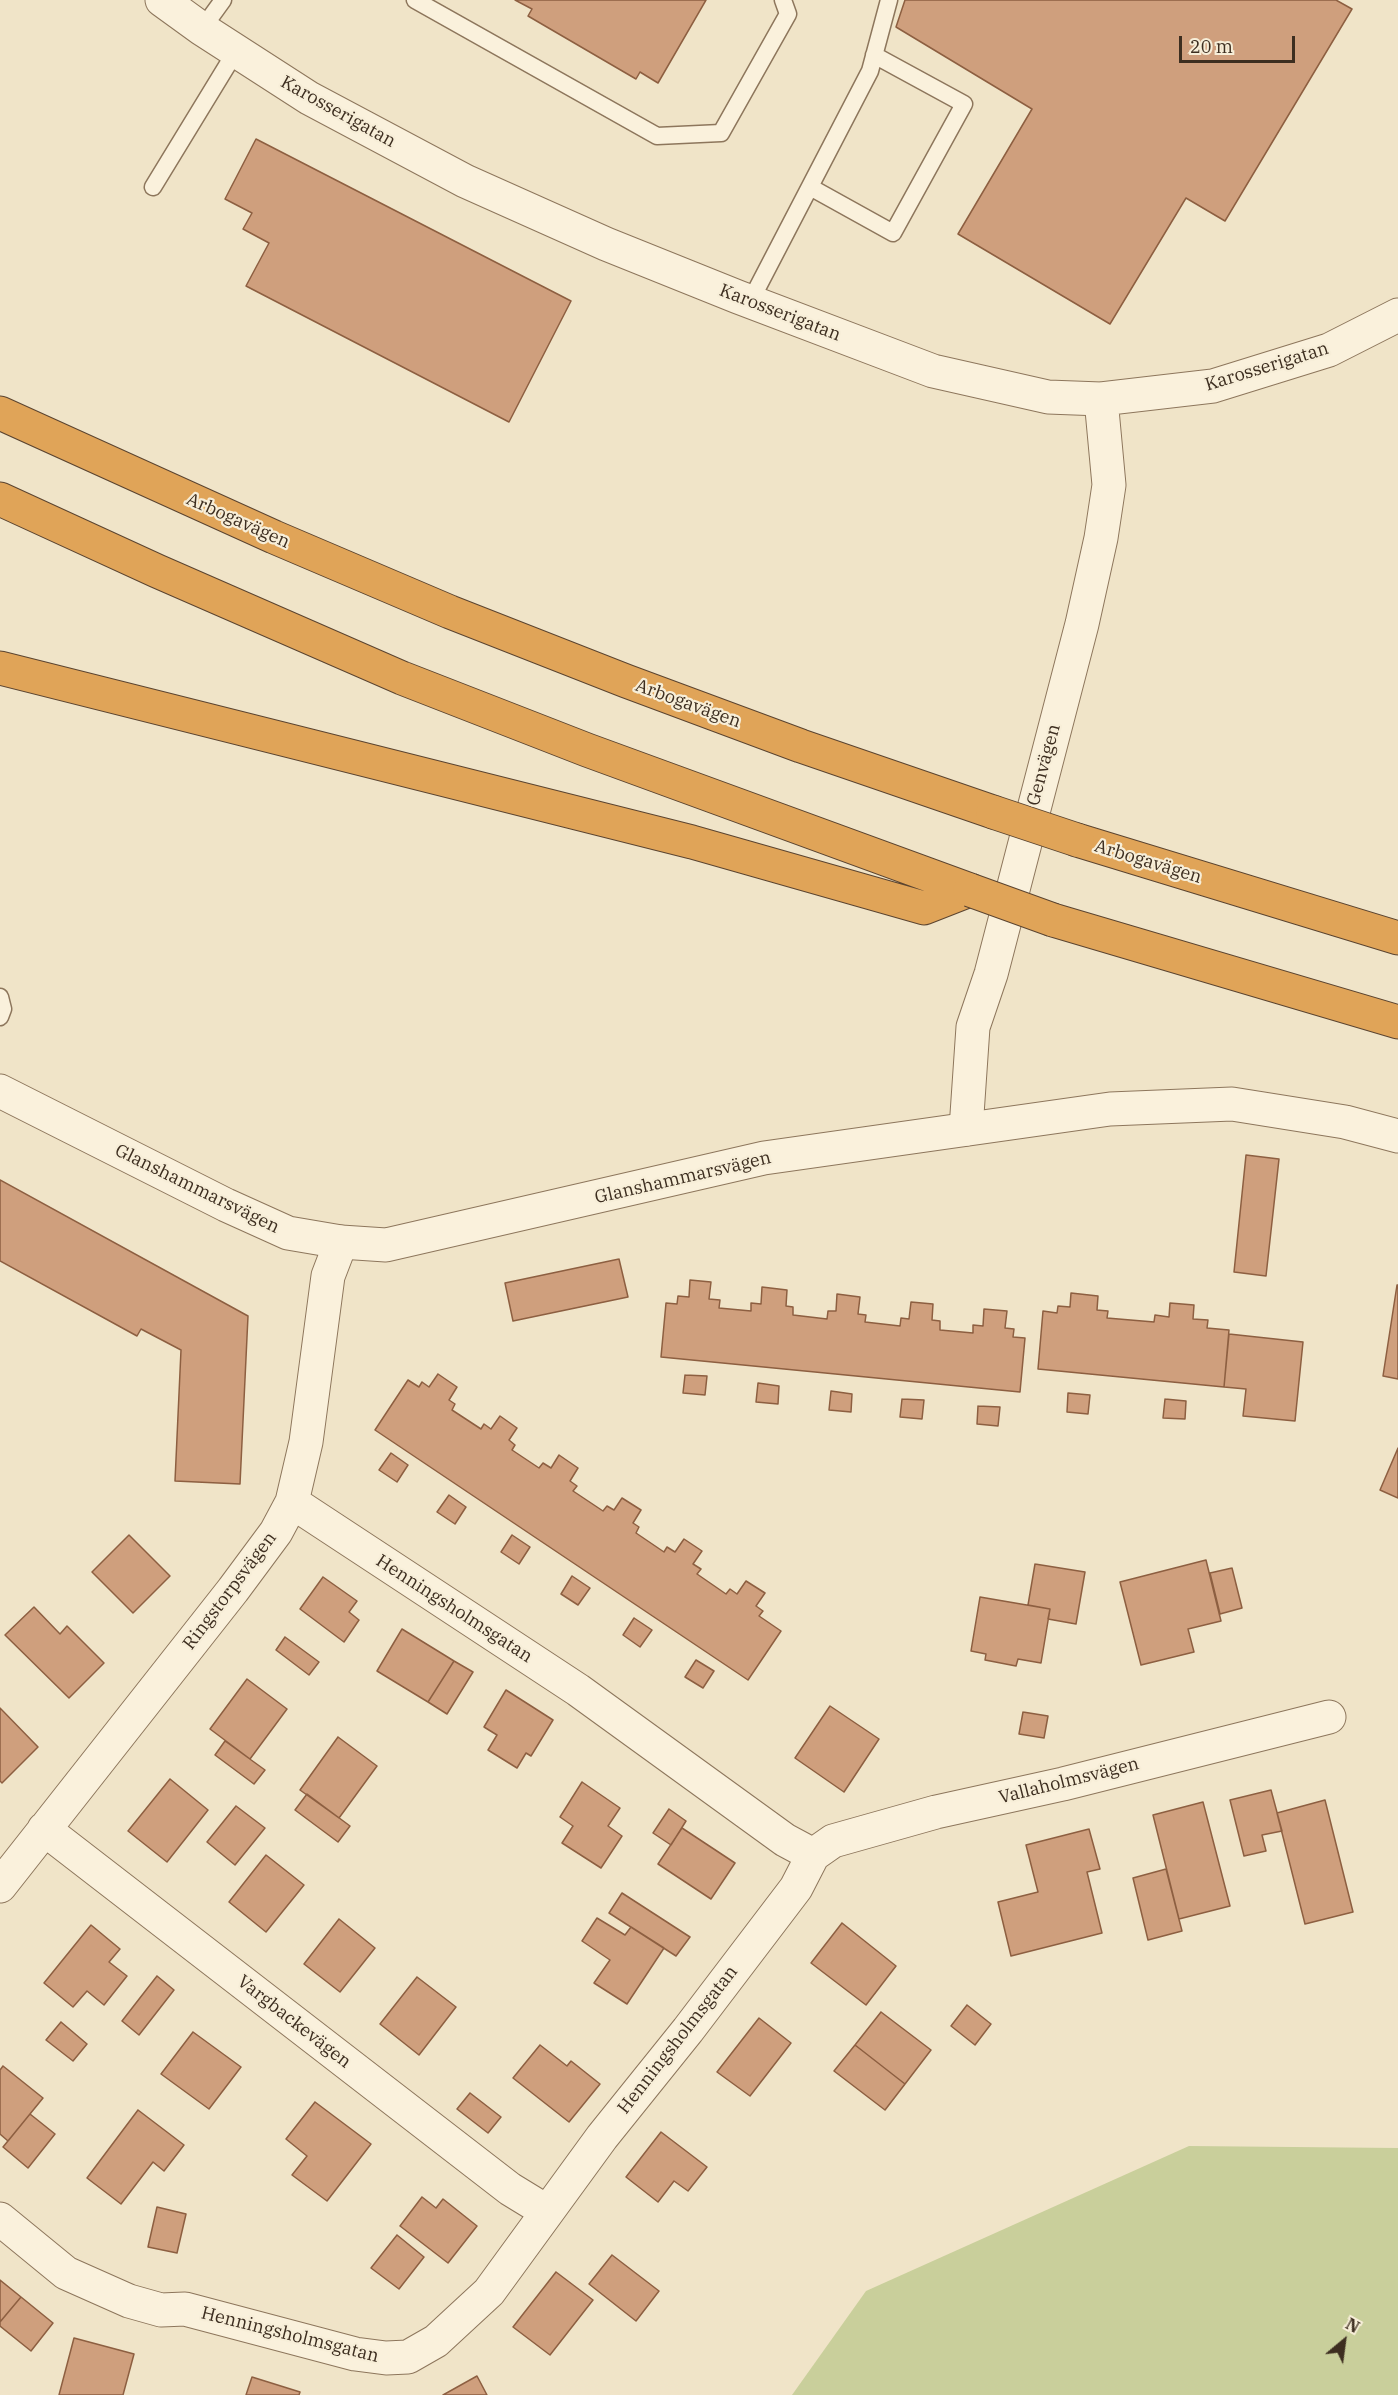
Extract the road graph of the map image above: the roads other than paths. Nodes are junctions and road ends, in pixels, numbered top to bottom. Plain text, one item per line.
1 (162, 0) edge
2 (223, 0) edge
3 (416, 0) edge
4 (783, 0) edge
5 (889, 0) edge
6 (202, 29) junction
7 (236, 51) junction
8 (874, 55) junction
9 (153, 187) dead end
10 (810, 187) junction
11 (750, 302) junction
12 (1398, 315) edge
13 (1101, 399) junction
14 (0, 413) edge
15 (0, 499) edge
16 (0, 668) edge
17 (970, 890) junction
18 (1398, 938) edge
19 (0, 997) edge
20 (0, 1017) edge
21 (1398, 1023) edge
22 (0, 1090) edge
23 (966, 1130) junction
24 (1398, 1136) edge
25 (341, 1242) junction
26 (292, 1503) junction
27 (1329, 1717) dead end
28 (44, 1829) junction
29 (813, 1856) junction
30 (0, 1886) edge
31 (546, 2211) junction
32 (0, 2219) edge

1 - 6 street, Karosserigatan
2 - 6 lane
3 - 4 lane
5 - 8 lane
6 - 7 street, Karosserigatan
7 - 9 lane
7 - 11 street, Karosserigatan
8 - 10 lane
8 - 10 lane
10 - 11 lane
11 - 13 street, Karosserigatan
12 - 13 street, Karosserigatan
13 - 23 street, Genvägen
14 - 18 highway, Arbogavägen, bridge
15 - 17 highway
16 - 17 highway
17 - 21 highway, bridge
19 - 20 lane
22 - 25 street, Glanshammarsvägen
23 - 24 street, Glanshammarsvägen
23 - 25 street, Glanshammarsvägen
25 - 26 street, Ringstorpsvägen
26 - 28 street, Ringstorpsvägen
26 - 29 street, Henningsholmsgatan
27 - 29 street, Vallaholmsvägen
28 - 30 street, Ringstorpsvägen
28 - 31 street, Vargbackevägen
29 - 31 street, Henningsholmsgatan
31 - 32 street, Henningsholmsgatan

